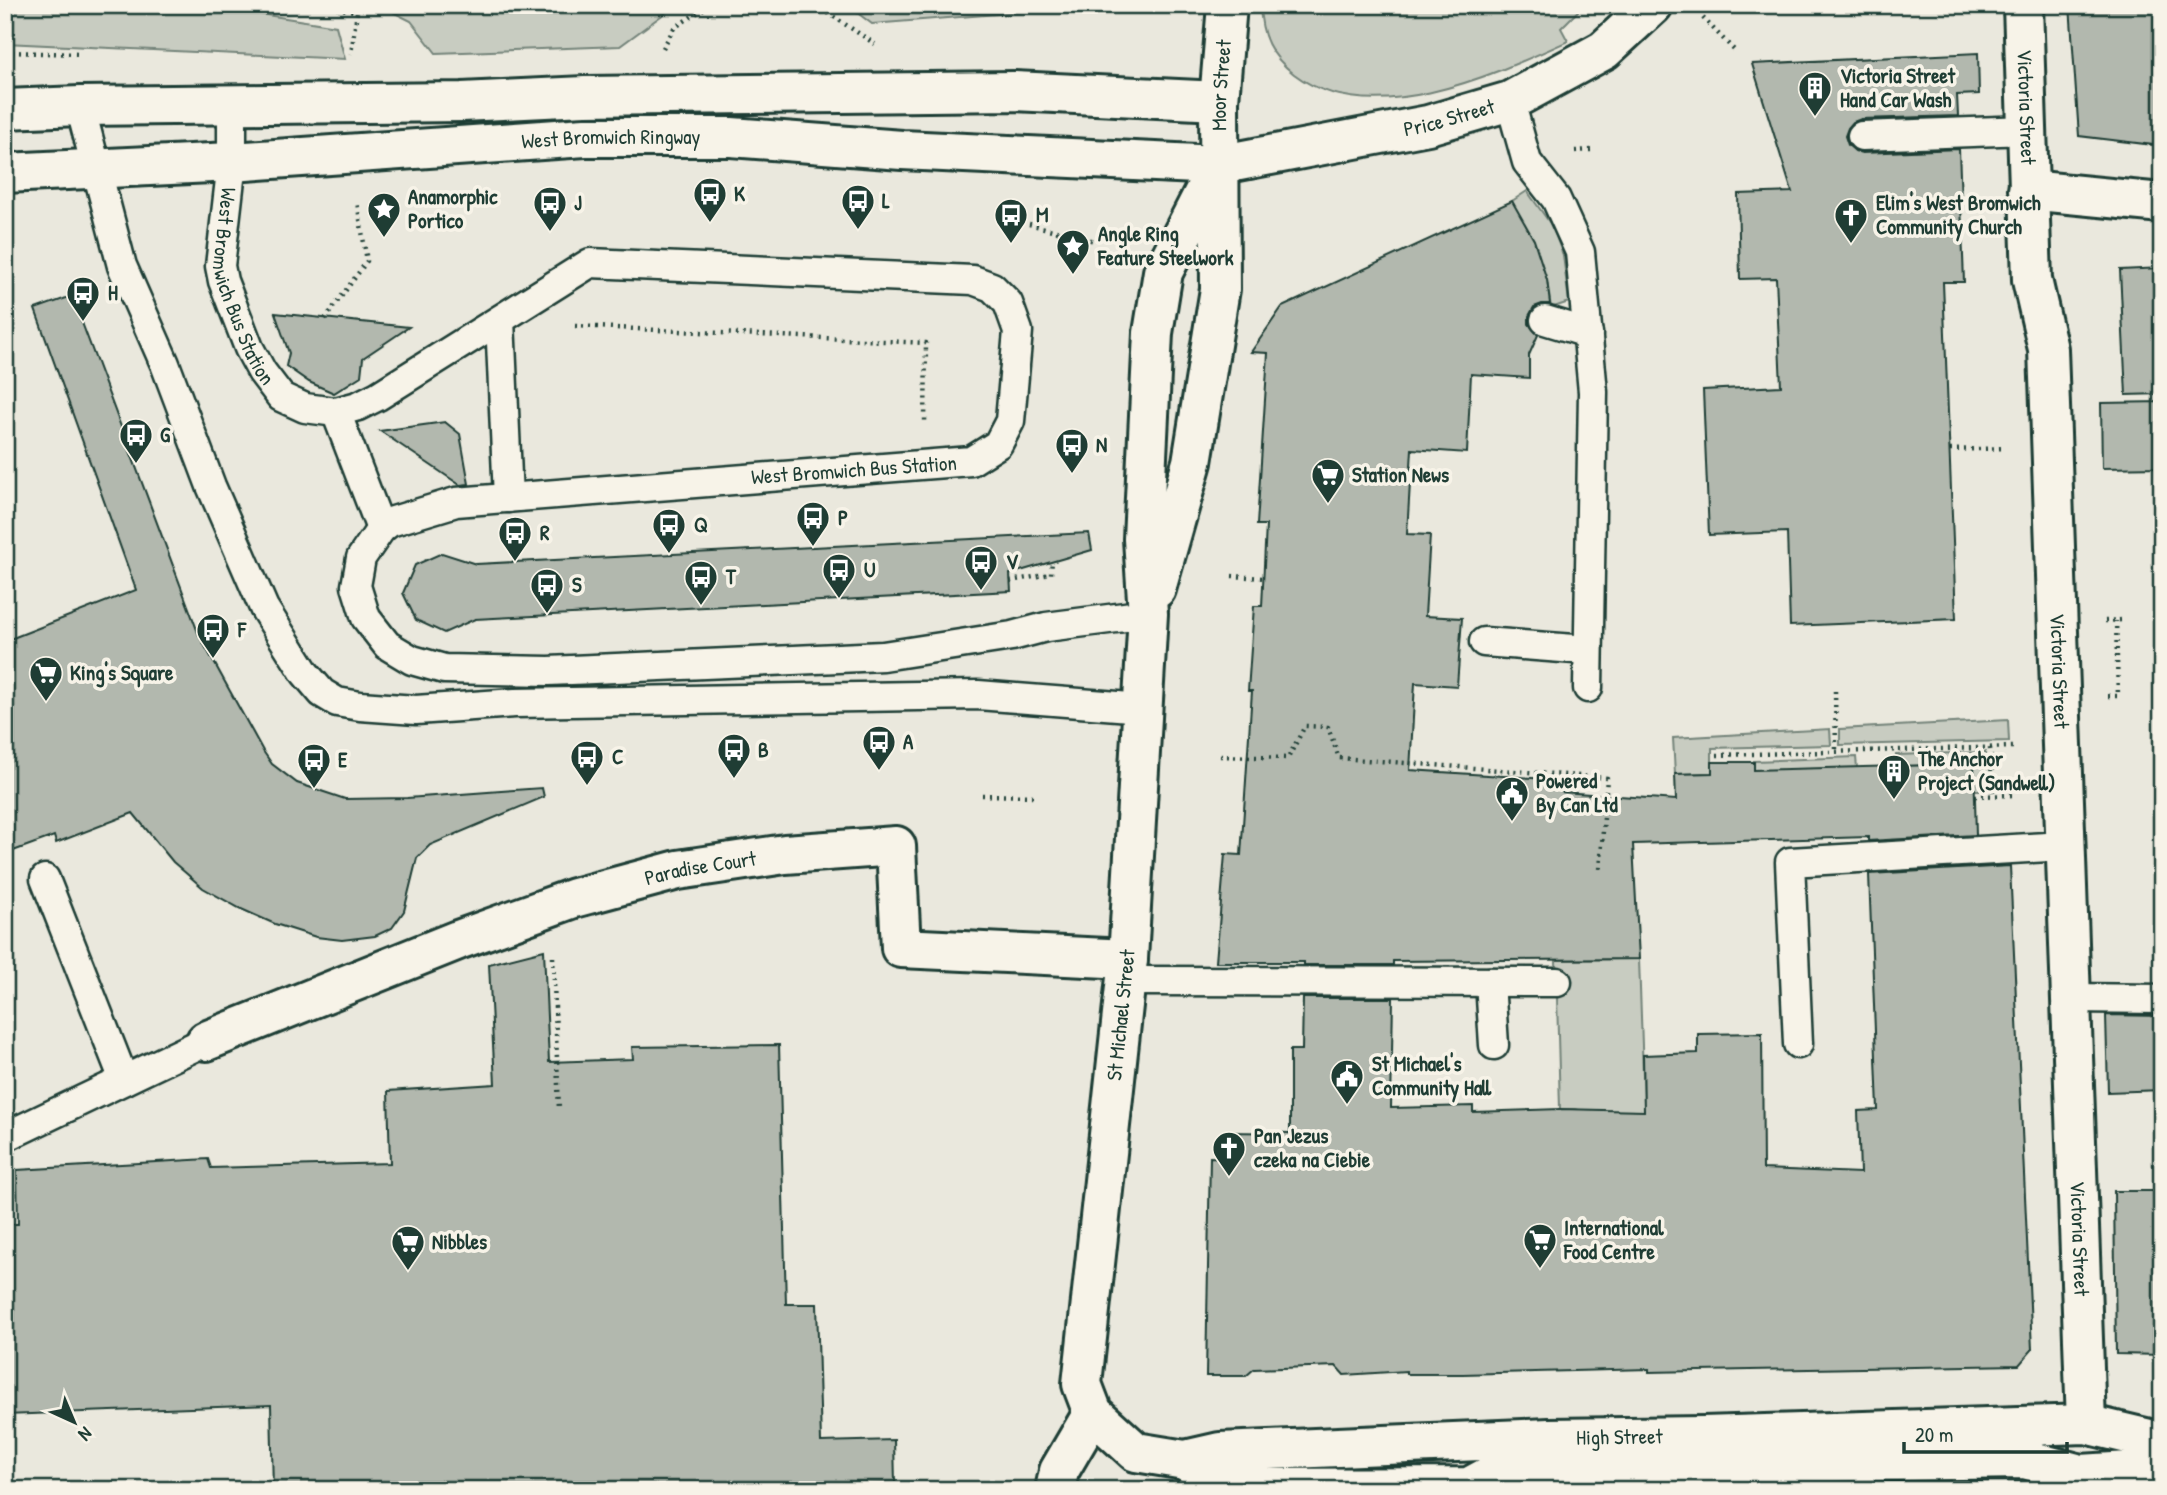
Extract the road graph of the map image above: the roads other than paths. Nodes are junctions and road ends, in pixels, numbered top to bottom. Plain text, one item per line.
1 (1227, 5) edge
2 (1653, 5) edge
3 (2024, 5) edge
4 (1219, 101) junction
5 (1510, 101) junction
6 (232, 105) junction
7 (80, 106) junction
8 (5, 109) edge
9 (2027, 130) junction
10 (1863, 136) dead end
11 (232, 162) junction
12 (1218, 165) junction
13 (97, 169) junction
14 (5, 173) edge
15 (2028, 190) junction
16 (2162, 203) edge
17 (500, 320) junction
18 (1545, 320) dead end
19 (1588, 333) junction
20 (337, 412) junction
21 (508, 498) junction
22 (381, 529) junction
23 (1148, 614) junction
24 (1484, 642) dead end
25 (1588, 650) junction
26 (1588, 688) dead end
27 (1143, 708) junction
28 (2065, 846) junction
29 (45, 879) dead end
30 (1127, 970) junction
31 (1490, 982) junction
32 (1557, 982) dead end
33 (2070, 998) junction
34 (2162, 999) edge
35 (206, 1041) joint
36 (1798, 1044) dead end
37 (1494, 1045) dead end
38 (124, 1080) junction
39 (5, 1137) edge
40 (1093, 1413) junction
41 (2085, 1424) junction
42 (2162, 1442) edge
43 (1185, 1460) junction
44 (2162, 1469) edge
45 (1055, 1490) edge

1 - 4 street, Moor Street
2 - 5 street, Price Street
3 - 9 street, Victoria Street
4 - 6 street, West Bromwich Ringway
4 - 12 street, Moor Street
5 - 12 street, Price Street
5 - 19 lane
6 - 7 street, West Bromwich Ringway
6 - 11 lane, West Bromwich Bus Station
7 - 8 street, West Bromwich Ringway
7 - 13 lane
9 - 10 lane
9 - 15 street, Victoria Street
11 - 12 street, West Bromwich Ringway
11 - 13 street, West Bromwich Ringway
11 - 20 lane, West Bromwich Bus Station
12 - 23 street, Moor Street
12 - 23 street
13 - 14 street, West Bromwich Ringway
13 - 27 lane
15 - 16 street
15 - 28 street, Victoria Street
17 - 20 lane, West Bromwich Bus Station
17 - 21 lane
17 - 21 lane, West Bromwich Bus Station
18 - 19 lane
19 - 25 lane
20 - 22 lane
21 - 22 lane, West Bromwich Bus Station
22 - 23 lane
23 - 27 street, St Michael Street
24 - 25 lane
25 - 26 lane
27 - 30 street, St Michael Street
28 - 33 street, Victoria Street
28 - 36 lane
29 - 38 lane
30 - 31 lane
30 - 35 street, Paradise Court
30 - 40 street, St Michael Street
31 - 32 lane
31 - 37 lane
33 - 34 lane
33 - 41 street, Victoria Street
35 - 38 lane
38 - 39 lane
40 - 43 street, High Street
40 - 45 street
41 - 42 street, High Street
41 - 43 street, High Street
43 - 44 street

